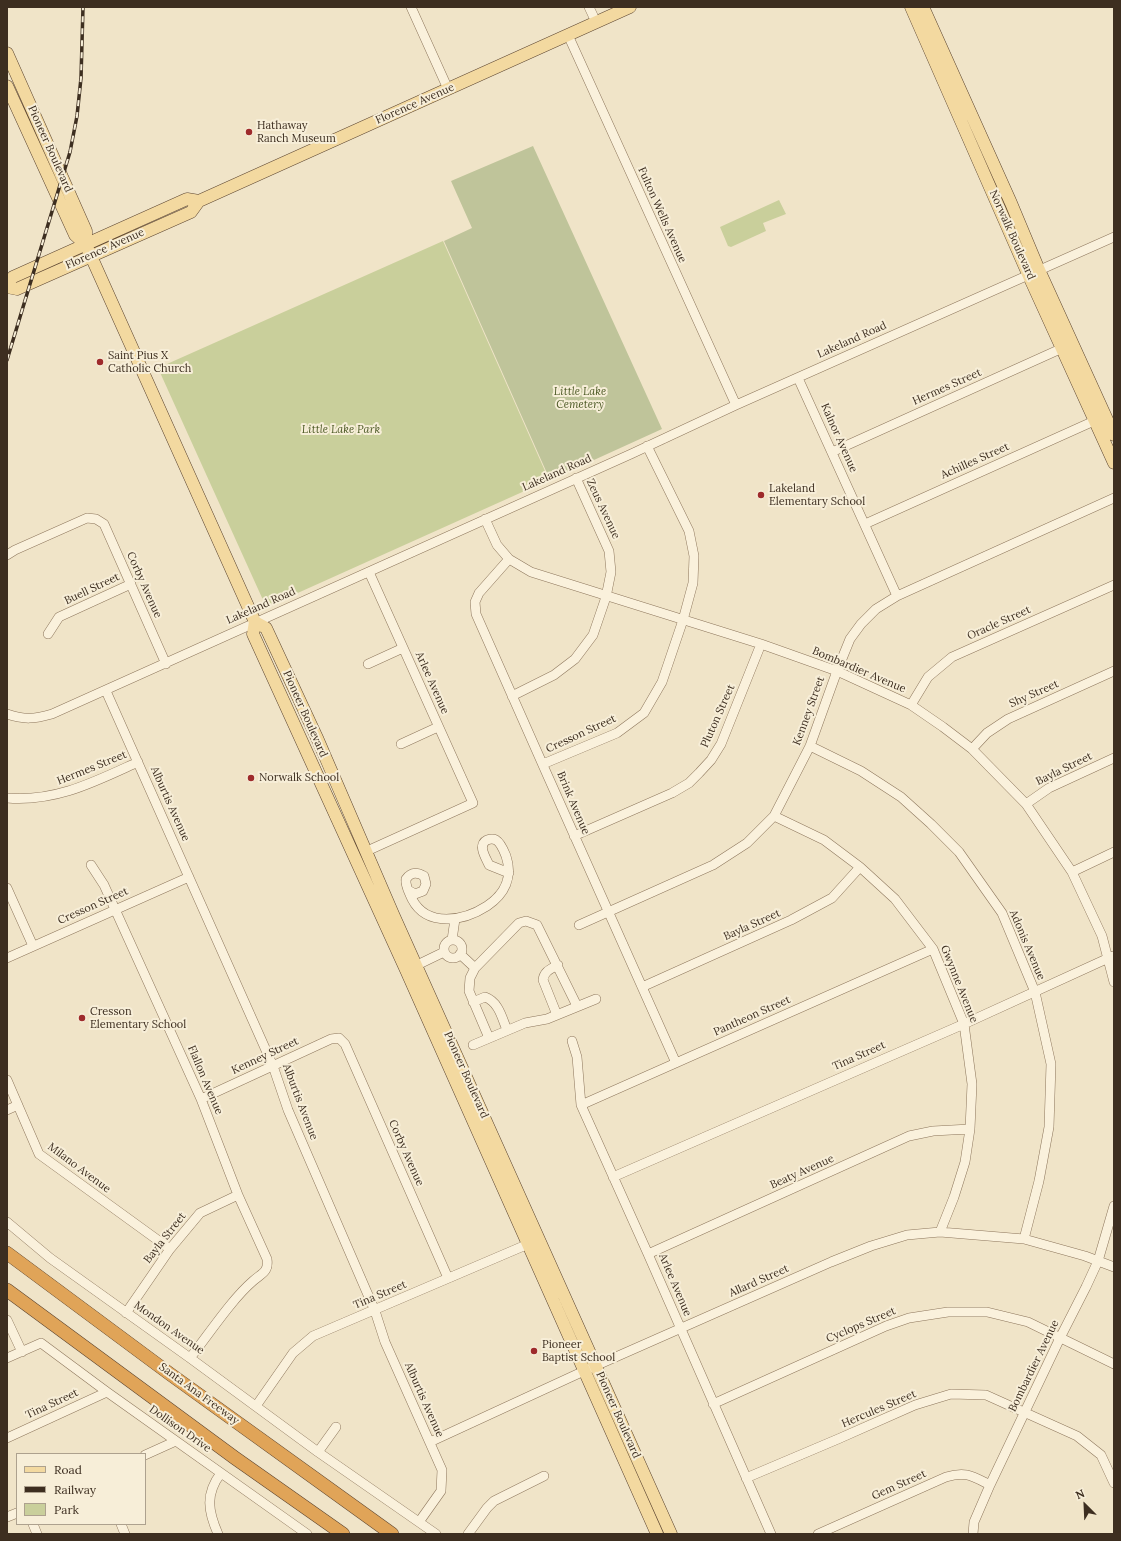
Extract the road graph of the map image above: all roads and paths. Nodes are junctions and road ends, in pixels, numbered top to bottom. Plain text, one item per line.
1 (411, 7) edge
2 (589, 7) edge
3 (630, 7) edge
4 (911, 7) edge
5 (923, 7) edge
6 (596, 22) junction
7 (568, 35) junction
8 (7, 53) edge
9 (7, 86) edge
10 (448, 89) junction
11 (1114, 237) edge
12 (88, 251) junction
13 (1034, 272) junction
14 (7, 283) edge
15 (7, 287) edge
16 (1067, 346) junction
17 (798, 378) junction
18 (736, 405) junction
19 (1094, 421) junction
20 (1114, 435) edge
21 (647, 446) junction
22 (832, 452) junction
23 (1114, 463) edge
24 (576, 478) junction
25 (1114, 498) edge
26 (485, 519) junction
27 (864, 524) junction
28 (7, 555) edge
29 (509, 559) junction
30 (369, 572) junction
31 (131, 584) junction
32 (1114, 585) edge
33 (896, 596) junction
34 (606, 597) junction
35 (683, 620) junction
36 (256, 622) junction
37 (48, 634) dead end
38 (761, 644) junction
39 (403, 648) junction
40 (166, 664) junction
41 (368, 664) dead end
42 (836, 671) junction
43 (1114, 671) edge
44 (106, 691) junction
45 (512, 696) junction
46 (911, 705) junction
47 (7, 714) edge
48 (438, 727) junction
49 (401, 744) dead end
50 (810, 746) junction
51 (972, 749) junction
52 (1114, 758) edge
53 (138, 762) junction
54 (543, 764) junction
55 (7, 799) edge
56 (1026, 804) junction
57 (774, 816) junction
58 (574, 836) junction
59 (367, 852) junction
60 (1114, 852) edge
61 (91, 865) dead end
62 (860, 868) junction
63 (1072, 872) junction
64 (509, 873) dead end
65 (189, 877) junction
66 (7, 888) edge
67 (408, 890) dead end
68 (114, 910) junction
69 (608, 912) junction
70 (455, 919) junction
71 (579, 925) dead end
72 (452, 940) junction
73 (33, 946) junction
74 (933, 949) junction
75 (444, 952) junction
76 (460, 954) junction
77 (1111, 957) edge
78 (7, 958) edge
79 (558, 965) junction
80 (411, 968) junction
81 (475, 968) junction
82 (1114, 982) edge
83 (642, 987) junction
84 (1035, 992) junction
85 (596, 999) dead end
86 (473, 1002) junction
87 (577, 1006) junction
88 (557, 1015) junction
89 (964, 1024) junction
90 (507, 1030) junction
91 (339, 1038) joint
92 (489, 1038) junction
93 (572, 1041) dead end
94 (473, 1045) dead end
95 (676, 1063) junction
96 (273, 1066) junction
97 (7, 1080) edge
98 (201, 1099) junction
99 (581, 1104) junction
100 (18, 1105) junction
101 (7, 1110) edge
102 (970, 1129) junction
103 (613, 1177) junction
104 (238, 1195) junction
105 (1114, 1206) edge
106 (7, 1222) edge
107 (940, 1232) junction
108 (540, 1238) junction
109 (1024, 1238) junction
110 (527, 1244) junction
111 (170, 1248) junction
112 (7, 1253) edge
113 (648, 1254) junction
114 (1098, 1261) junction
115 (1114, 1267) edge
116 (448, 1278) junction
117 (7, 1290) edge
118 (375, 1311) junction
119 (126, 1313) junction
120 (7, 1320) edge
121 (681, 1329) junction
122 (1060, 1338) junction
123 (22, 1352) junction
124 (7, 1358) edge
125 (190, 1358) junction
126 (1114, 1364) edge
127 (596, 1366) junction
128 (584, 1371) junction
129 (107, 1392) junction
130 (713, 1404) junction
131 (256, 1406) junction
132 (1025, 1412) junction
133 (336, 1427) dead end
134 (7, 1438) edge
135 (176, 1441) junction
136 (430, 1442) junction
137 (318, 1452) junction
138 (146, 1455) edge
139 (221, 1473) junction
140 (544, 1476) dead end
141 (746, 1478) junction
142 (1114, 1483) edge
143 (990, 1485) junction
144 (419, 1522) junction
145 (218, 1534) edge
146 (307, 1534) edge
147 (343, 1534) edge
148 (392, 1534) edge
149 (436, 1534) edge
150 (468, 1534) edge
151 (657, 1534) edge
152 (671, 1534) edge
153 (771, 1534) edge
154 (818, 1534) edge
155 (973, 1534) edge

1 - 10 street
2 - 6 street
3 - 6 main road, Florence Avenue
4 - 13 main road, Norwalk Boulevard
5 - 13 main road, Norwalk Boulevard
6 - 7 main road, Florence Avenue
7 - 10 main road, Florence Avenue
7 - 18 street, Fulton Wells Avenue
8 - 12 main road, Pioneer Boulevard
9 - 12 main road, Pioneer Boulevard
10 - 12 main road, Florence Avenue
11 - 13 street, Lakeland Road
12 - 14 main road, Florence Avenue
12 - 15 main road, Florence Avenue
12 - 36 main road, Pioneer Boulevard
13 - 16 main road, Norwalk Boulevard
13 - 17 street, Lakeland Road
16 - 19 main road, Norwalk Boulevard
16 - 20 main road, Norwalk Boulevard
16 - 22 street, Hermes Street
17 - 18 street, Lakeland Road
17 - 22 street, Kalnor Avenue
18 - 21 street, Lakeland Road
19 - 23 main road, Norwalk Boulevard
19 - 27 street, Achilles Street
21 - 24 street, Lakeland Road
21 - 35 street, Cresson Street
22 - 27 street, Kalnor Avenue
24 - 26 street, Lakeland Road
24 - 34 street, Zeus Avenue
25 - 33 street, Kenney Street
26 - 29 street, Bombardier Avenue
26 - 30 street, Lakeland Road
27 - 33 street, Kalnor Avenue
28 - 31 street, Corby Avenue
29 - 34 street, Bombardier Avenue
29 - 45 street, Brink Avenue
30 - 36 street, Lakeland Road
30 - 39 street, Arlee Avenue
31 - 37 street, Buell Street
31 - 40 street, Corby Avenue
32 - 46 street, Oracle Street
33 - 42 street, Kenney Street
34 - 35 street, Bombardier Avenue
34 - 45 street, Zeus Avenue
35 - 38 street, Bombardier Avenue
35 - 54 street, Cresson Street
36 - 40 street, Lakeland Road
36 - 59 main road, Pioneer Boulevard
36 - 80 main road, Pioneer Boulevard
38 - 42 street, Bombardier Avenue
38 - 58 street, Pluton Street
39 - 41 street
39 - 48 street, Arlee Avenue
40 - 44 street, Lakeland Road
42 - 46 street, Bombardier Avenue
42 - 50 street, Kenney Street
43 - 51 street, Shy Street
44 - 47 street, Lakeland Road
44 - 53 street, Alburtis Avenue
45 - 54 street, Brink Avenue
46 - 51 street, Bombardier Avenue
48 - 49 street
48 - 59 street, Arlee Avenue
50 - 57 street, Kenney Street
50 - 84 street, Adonis Avenue
51 - 56 street, Bombardier Avenue
52 - 56 street, Bayla Street
53 - 55 street, Hermes Street
53 - 65 street, Alburtis Avenue
54 - 58 street, Brink Avenue
56 - 63 street, Bombardier Avenue
57 - 62 street, Gwynne Avenue
57 - 69 street, Kenney Street
58 - 69 street, Brink Avenue
59 - 80 main road, Pioneer Boulevard
60 - 63 street
61 - 68 street, Flallon Avenue
62 - 74 street, Gwynne Avenue
62 - 83 street, Bayla Street
63 - 77 street, Bombardier Avenue
64 - 70 street
65 - 68 street, Cresson Street
65 - 96 street, Alburtis Avenue
66 - 73 street
67 - 70 street
68 - 73 street, Cresson Street
68 - 98 street, Flallon Avenue
69 - 71 street, Kenney Street
69 - 83 street, Brink Avenue
70 - 72 street
72 - 75 street
72 - 76 street
73 - 78 street, Cresson Street
74 - 89 street, Gwynne Avenue
74 - 95 street, Pantheon Street
75 - 76 street
75 - 80 street
76 - 81 street
77 - 82 street, Bombardier Avenue
77 - 84 street, Tina Street
79 - 81 street
79 - 87 street
79 - 88 street
80 - 108 main road, Pioneer Boulevard
80 - 110 main road, Pioneer Boulevard
81 - 86 street
83 - 95 street, Brink Avenue
84 - 89 street, Tina Street
84 - 109 street, Adonis Avenue
85 - 87 street
86 - 90 street
86 - 92 street
87 - 88 street
88 - 90 street
89 - 102 street, Gwynne Avenue
89 - 103 street, Tina Street
90 - 92 street
91 - 96 street, Kenney Street
91 - 116 street, Corby Avenue
92 - 94 street
93 - 99 street, Arlee Avenue
95 - 99 street, Pantheon Street
96 - 98 street, Kenney Street
96 - 118 street, Alburtis Avenue
97 - 100 street, Milano Avenue
98 - 104 street, Flallon Avenue
99 - 103 street, Arlee Avenue
100 - 101 street
100 - 111 street, Milano Avenue
102 - 107 street, Gwynne Avenue
102 - 113 street, Beaty Avenue
103 - 113 street, Arlee Avenue
104 - 111 street, Bayla Street
104 - 125 street, Flallon Avenue
105 - 114 street, Bombardier Avenue
106 - 119 street, Mondon Avenue
107 - 109 street, Allard Street
107 - 121 street, Allard Street
108 - 110 street, Tina Street
108 - 127 main road, Pioneer Boulevard
109 - 114 street, Allard Street
110 - 116 street, Tina Street
110 - 128 main road, Pioneer Boulevard
111 - 119 street, Bayla Street
112 - 148 highway, Santa Ana Freeway
113 - 121 street, Arlee Avenue
114 - 115 street, Allard Street
114 - 122 street, Bombardier Avenue
116 - 118 street, Tina Street
117 - 147 highway
118 - 131 street, Tina Street
118 - 136 street, Alburtis Avenue
119 - 125 street, Mondon Avenue
120 - 123 street
121 - 127 street, Allard Street
121 - 130 street, Arlee Avenue
122 - 126 street, Cyclops Street
122 - 130 street, Cyclops Street
122 - 132 street, Bombardier Avenue
123 - 124 street
123 - 129 street, Dollison Drive
125 - 131 street, Mondon Avenue
127 - 128 street, Allard Street
127 - 152 main road, Pioneer Boulevard
128 - 136 street, Allard Street
128 - 151 main road, Pioneer Boulevard
129 - 134 street, Tina Street
129 - 135 street, Dollison Drive
130 - 141 street, Arlee Avenue
131 - 137 street, Mondon Avenue
132 - 141 street, Hercules Street
132 - 142 street, Hercules Street
132 - 143 street, Bombardier Avenue
133 - 137 street
135 - 138 street
135 - 139 street, Dollison Drive
136 - 144 street, Alburtis Avenue
137 - 144 street, Mondon Avenue
139 - 145 street
139 - 146 street, Dollison Drive
140 - 150 street
141 - 153 street, Arlee Avenue
143 - 154 street, Gem Street
143 - 155 street, Bombardier Avenue
144 - 149 street, Mondon Avenue

